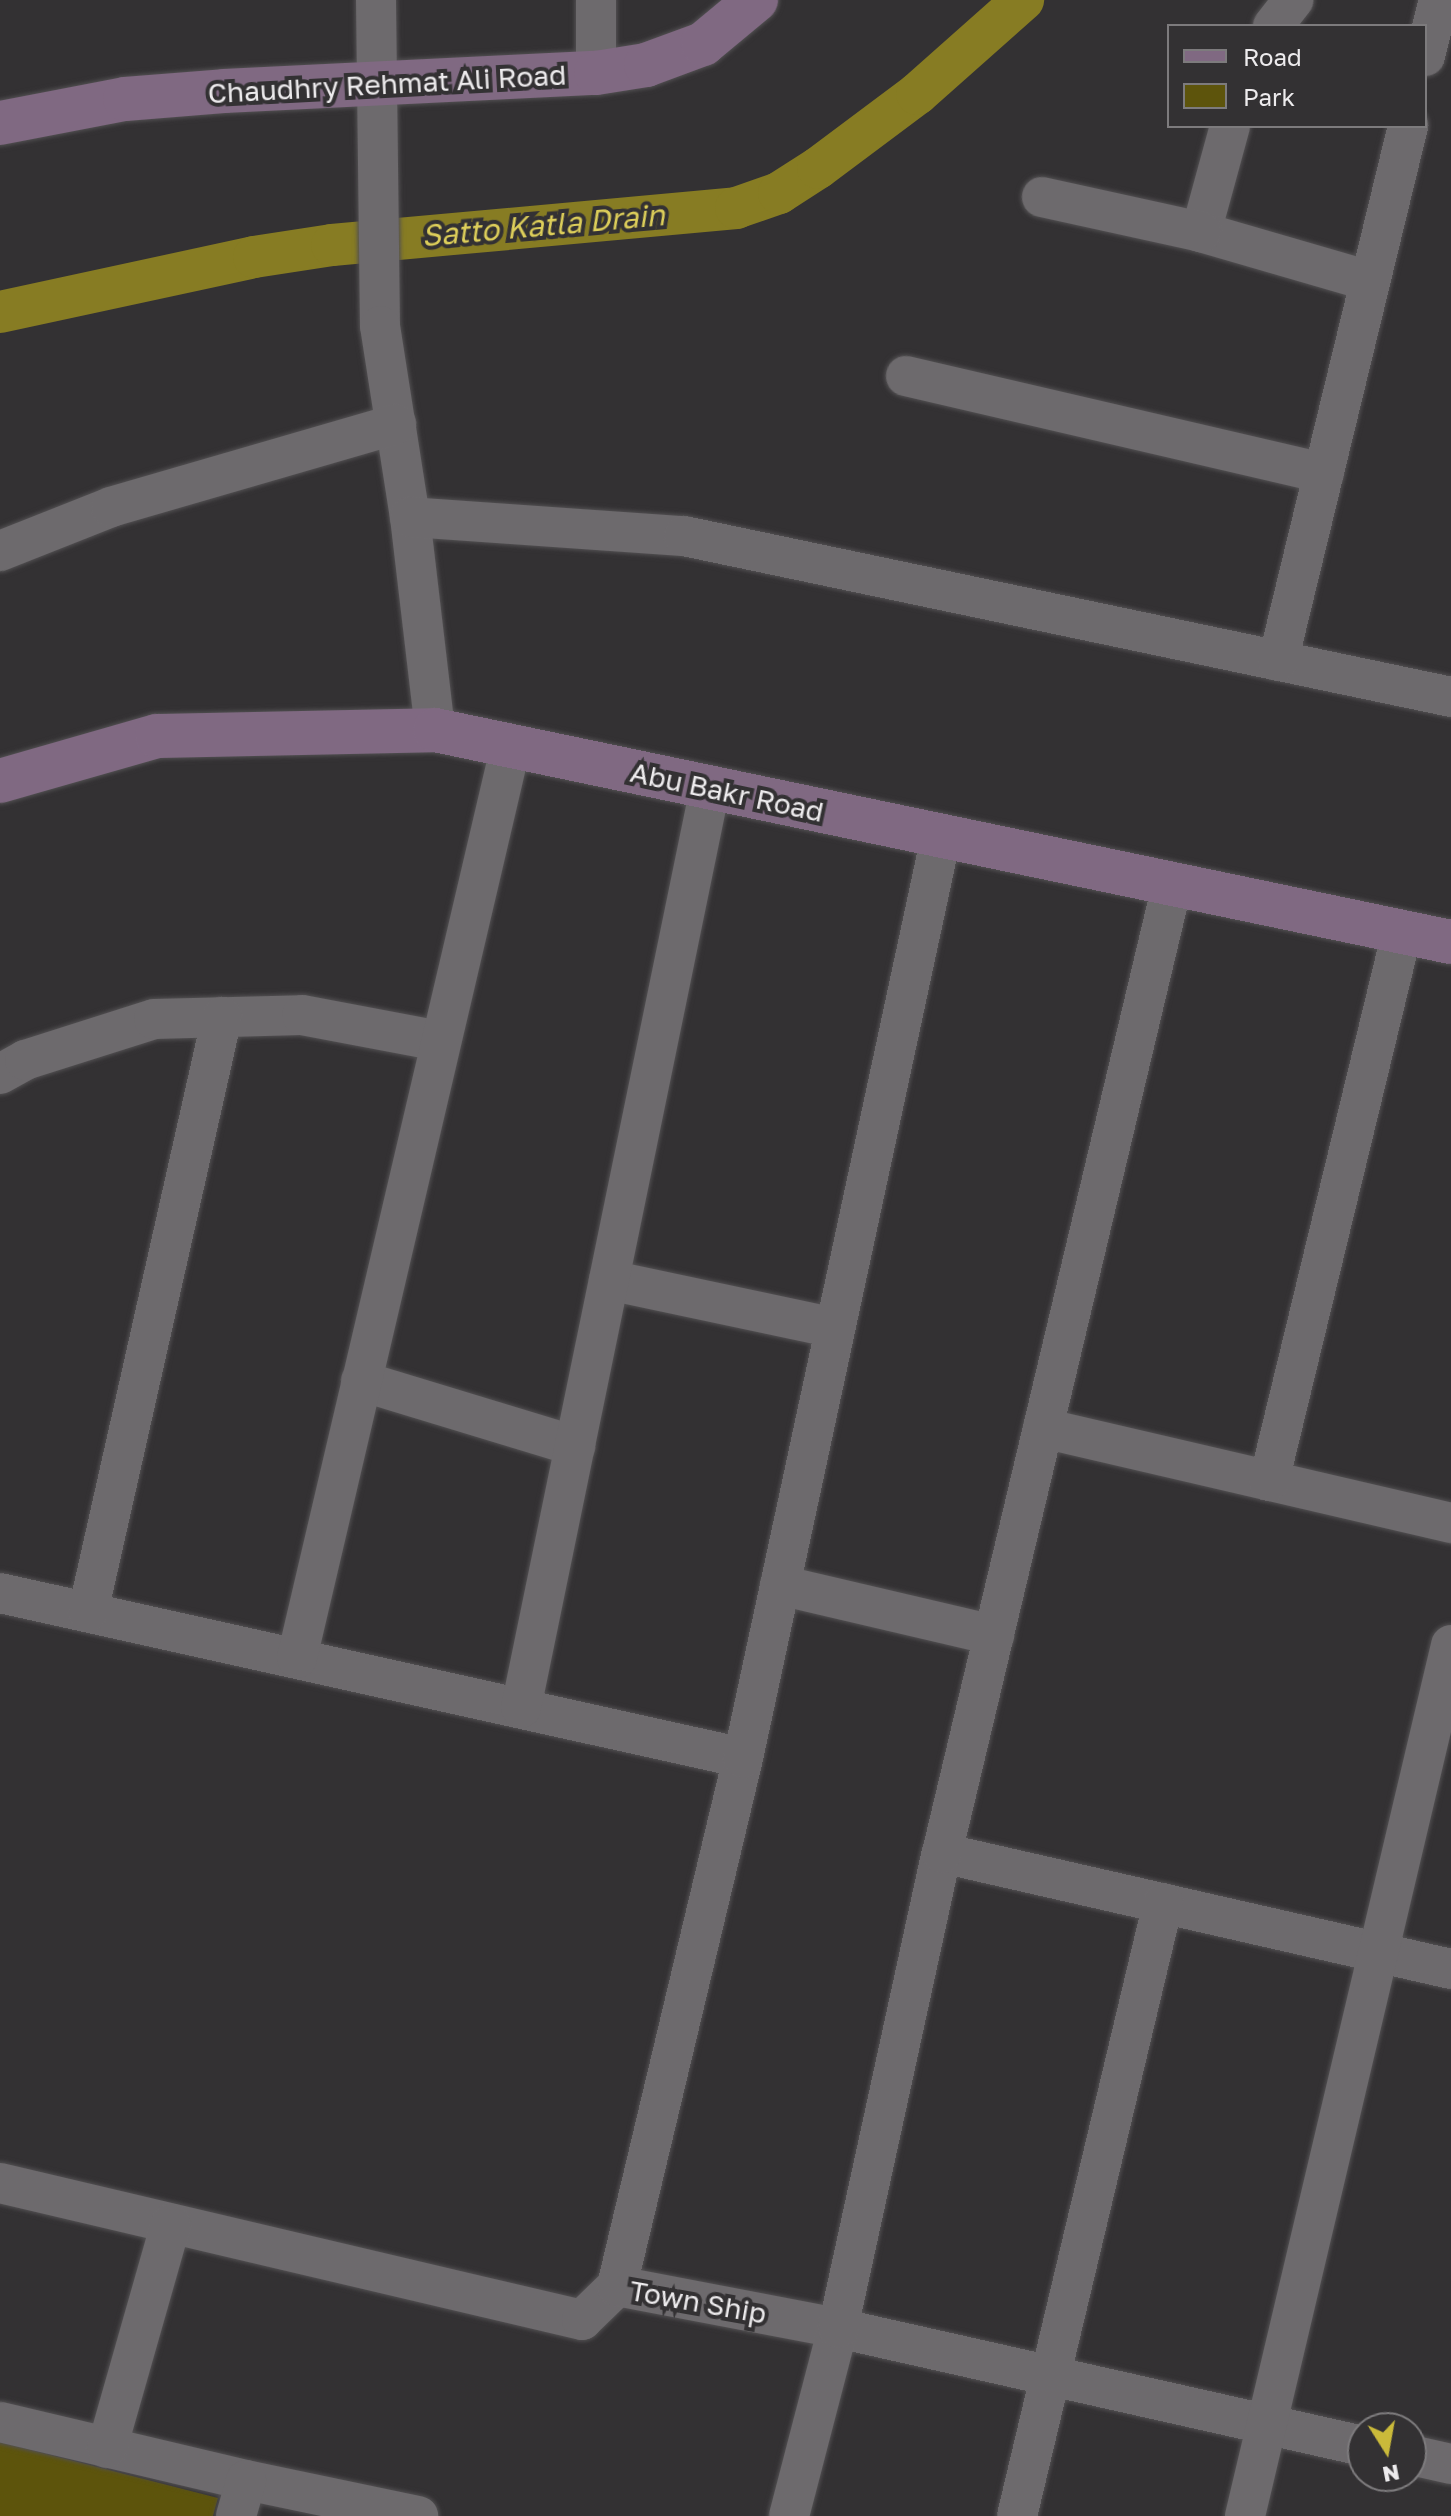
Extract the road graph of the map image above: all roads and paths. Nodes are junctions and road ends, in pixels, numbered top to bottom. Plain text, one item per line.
1 (376, 0) edge
2 (596, 0) edge
3 (756, 0) edge
4 (1293, 0) edge
5 (1439, 0) edge
6 (1275, 24) edge
7 (1427, 48) edge
8 (596, 73) junction
9 (376, 82) junction
10 (0, 123) edge
11 (1229, 128) edge
12 (1408, 128) edge
13 (1042, 197) dead end
14 (1201, 232) junction
15 (1370, 281) junction
16 (906, 376) dead end
17 (396, 424) junction
18 (1324, 473) junction
19 (410, 517) junction
20 (0, 551) edge
21 (1278, 661) junction
22 (1451, 697) edge
23 (435, 730) junction
24 (511, 745) junction
25 (2, 778) edge
26 (710, 788) junction
27 (941, 837) junction
28 (1172, 885) junction
29 (1402, 932) junction
30 (1451, 942) edge
31 (222, 1017) junction
32 (440, 1041) junction
33 (0, 1074) edge
34 (609, 1280) junction
35 (835, 1328) junction
36 (361, 1381) junction
37 (1043, 1428) junction
38 (575, 1446) junction
39 (1269, 1481) junction
40 (1451, 1523) edge
41 (780, 1585) junction
42 (0, 1593) edge
43 (88, 1612) junction
44 (994, 1635) junction
45 (1451, 1645) edge
46 (297, 1658) junction
47 (521, 1708) junction
48 (743, 1758) junction
49 (942, 1853) junction
50 (1163, 1903) junction
51 (1380, 1952) junction
52 (1451, 1969) edge
53 (0, 2183) edge
54 (171, 2224) junction
55 (617, 2286) junction
56 (838, 2328) junction
57 (1052, 2377) junction
58 (0, 2422) edge
59 (1266, 2426) junction
60 (1347, 2443) edge
61 (107, 2448) junction
62 (1427, 2459) edge
63 (1451, 2464) edge
64 (241, 2498) edge
65 (418, 2516) edge
66 (789, 2516) edge
67 (1017, 2516) edge
68 (1245, 2516) edge

1 - 9 street
2 - 8 street
3 - 8 street, Chaudhry Rehmat Ali Road
4 - 6 street
5 - 7 street
8 - 9 street, Chaudhry Rehmat Ali Road
9 - 10 street, Chaudhry Rehmat Ali Road
9 - 17 street
11 - 14 street
12 - 15 street
13 - 14 street
14 - 15 street
15 - 18 street
16 - 18 street
17 - 19 street
17 - 20 street
18 - 21 street
19 - 21 street
19 - 23 street
21 - 22 street
23 - 24 street, Abu Bakr Road
23 - 25 street, Abu Bakr Road
24 - 26 street, Abu Bakr Road
24 - 32 street
26 - 27 street, Abu Bakr Road
26 - 34 street
27 - 28 street, Abu Bakr Road
27 - 35 street
28 - 29 street, Abu Bakr Road
28 - 37 street
29 - 30 street, Abu Bakr Road
29 - 39 street
31 - 32 street
31 - 33 street
31 - 43 street
32 - 36 street
34 - 35 street
34 - 38 street
35 - 41 street
36 - 38 street
36 - 46 street
37 - 39 street
37 - 44 street
38 - 47 street
39 - 40 street
41 - 44 street
41 - 48 street
42 - 43 street
43 - 46 street
44 - 49 street
45 - 51 street
46 - 47 street
47 - 48 street
48 - 55 street
49 - 50 street
49 - 56 street
50 - 51 street
50 - 57 street
51 - 52 street
51 - 59 street
53 - 54 street, Town Ship
54 - 55 street, Town Ship
54 - 61 street
55 - 56 street, Town Ship
56 - 57 street, Town Ship
56 - 66 street
57 - 59 street, Town Ship
57 - 67 street
58 - 61 street
59 - 60 street, Town Ship
59 - 68 street
61 - 64 street
62 - 63 street
64 - 65 street

